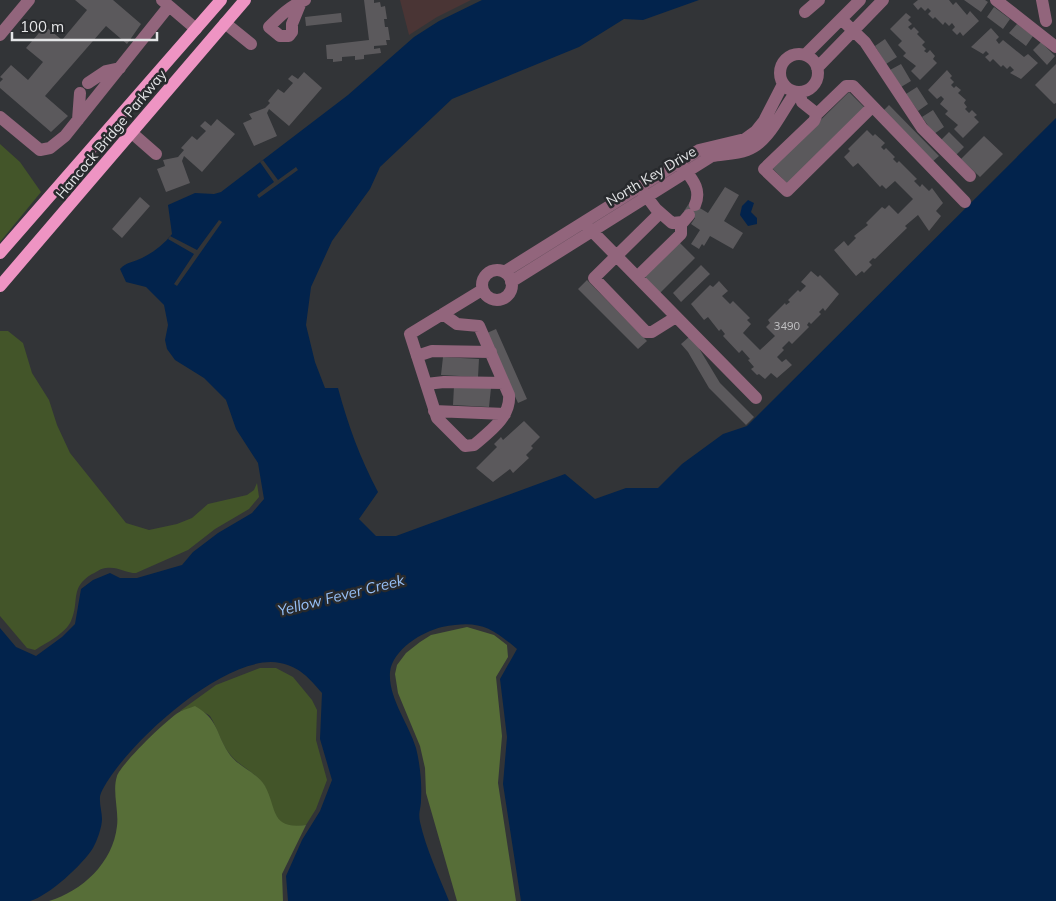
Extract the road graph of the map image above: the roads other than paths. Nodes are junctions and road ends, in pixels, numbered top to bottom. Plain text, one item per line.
1 (29, 0) edge
2 (220, 0) edge
3 (245, 0) edge
4 (819, 0) edge
5 (860, 0) edge
6 (883, 0) edge
7 (996, 0) edge
8 (1042, 0) edge
9 (166, 3) edge
10 (805, 12) dead end
11 (841, 19) junction
12 (1046, 22) dead end
13 (225, 23) junction
14 (196, 29) junction
15 (854, 30) junction
16 (0, 35) edge
17 (251, 44) dead end
18 (1056, 47) edge
19 (804, 55) junction
20 (120, 68) junction
21 (817, 68) junction
22 (783, 84) junction
23 (797, 92) junction
24 (872, 107) junction
25 (817, 114) junction
26 (0, 117) edge
27 (78, 120) junction
28 (132, 133) junction
29 (156, 154) dead end
30 (683, 167) junction
31 (970, 176) dead end
32 (643, 192) junction
33 (965, 202) dead end
34 (660, 213) junction
35 (687, 223) junction
36 (588, 227) junction
37 (20, 230) junction
38 (37, 244) junction
39 (0, 253) edge
40 (616, 256) junction
41 (507, 277) junction
42 (637, 277) junction
43 (0, 286) edge
44 (482, 290) junction
45 (443, 314) junction
46 (676, 317) junction
47 (491, 352) junction
48 (421, 354) junction
49 (504, 383) junction
50 (430, 384) junction
51 (756, 398) dead end
52 (439, 411) junction
53 (505, 414) junction

1 - 16 street
2 - 14 main road, Hancock Bridge Parkway
3 - 13 main road, Hancock Bridge Parkway
4 - 10 street
5 - 11 street
6 - 15 street
7 - 18 street
8 - 12 street
9 - 14 street
9 - 20 street
11 - 15 street
11 - 19 street
13 - 17 street
13 - 28 main road, Hancock Bridge Parkway
14 - 37 main road, Hancock Bridge Parkway
15 - 21 street
15 - 31 street
19 - 21 street
19 - 22 street
20 - 27 street
20 - 27 street
21 - 23 street
22 - 23 street
22 - 30 street, North Key Drive
23 - 25 street
23 - 30 street, North Key Drive
24 - 25 street
24 - 25 street
24 - 33 street
26 - 27 street
28 - 29 street
28 - 38 main road, Hancock Bridge Parkway
30 - 32 street, North Key Drive
30 - 35 street
32 - 34 street
32 - 36 street, North Key Drive
34 - 35 street
34 - 40 street
35 - 42 street
36 - 40 street
36 - 41 street, North Key Drive
37 - 38 main road
37 - 39 main road, Hancock Bridge Parkway
38 - 43 main road, Hancock Bridge Parkway
40 - 42 street
40 - 46 street
41 - 44 street
41 - 44 street
42 - 46 street
44 - 45 street
45 - 47 street
45 - 48 street
46 - 51 street
47 - 48 street
47 - 49 street
48 - 50 street
49 - 50 street
49 - 53 street
50 - 52 street
52 - 53 street
52 - 53 street

